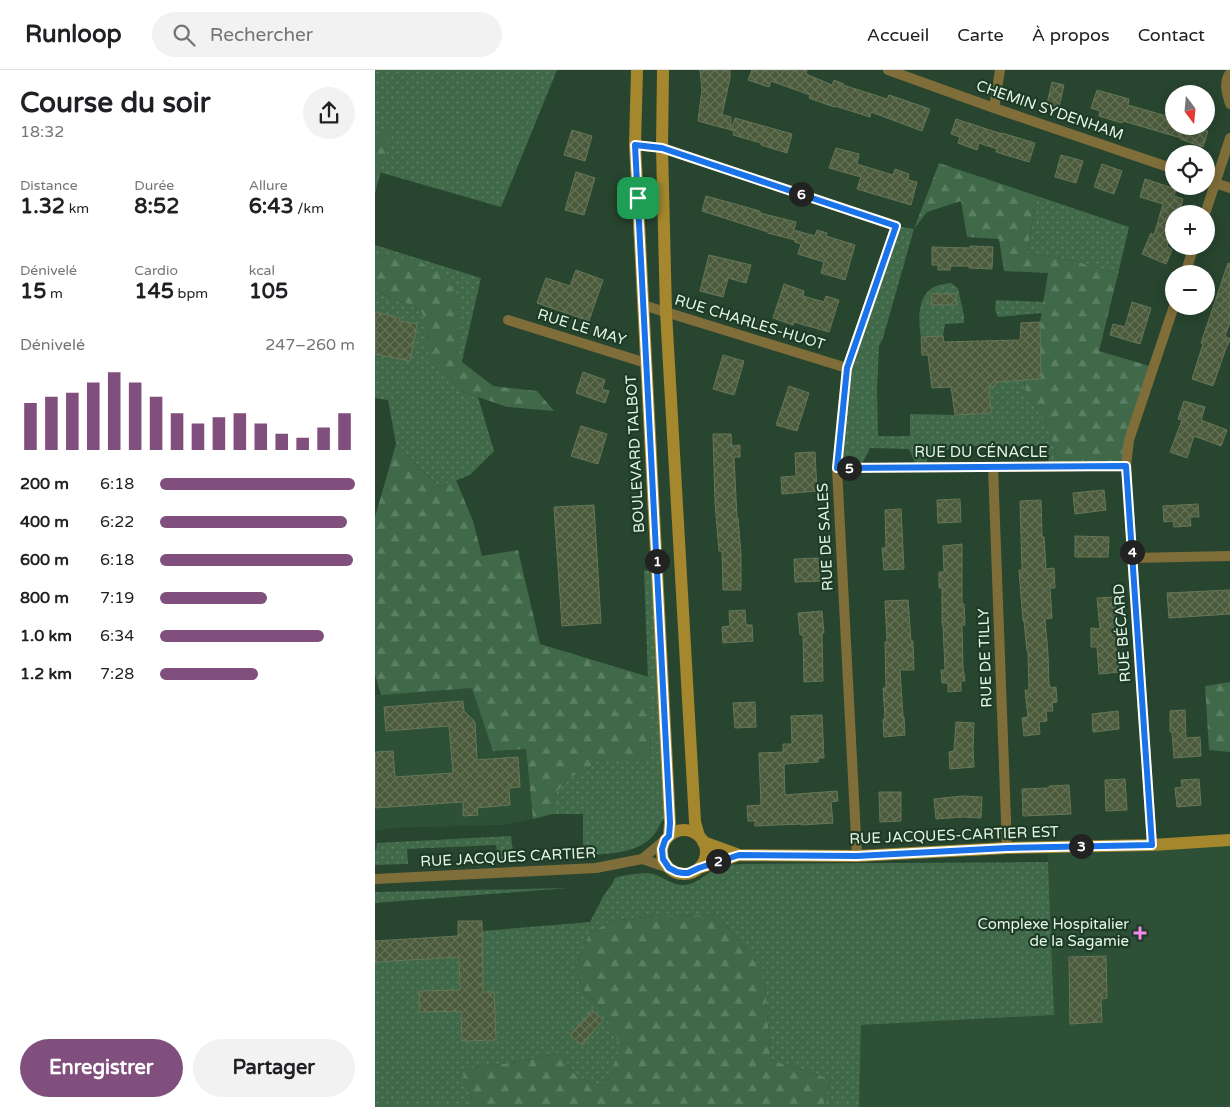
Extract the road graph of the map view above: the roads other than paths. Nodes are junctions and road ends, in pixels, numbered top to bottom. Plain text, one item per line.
1 (637, 70) edge
2 (663, 70) edge
3 (889, 70) edge
4 (1000, 70) edge
5 (1230, 73) edge
6 (1230, 104) edge
7 (994, 108) junction
8 (1230, 138) edge
9 (635, 145) junction
10 (662, 148) junction
11 (1165, 166) edge
12 (1215, 172) edge
13 (1215, 182) edge
14 (1230, 188) edge
15 (643, 305) junction
16 (666, 312) junction
17 (1171, 315) edge
18 (508, 320) dead end
19 (646, 363) junction
20 (847, 368) junction
21 (1126, 466) junction
22 (993, 467) junction
23 (837, 468) junction
24 (1230, 556) edge
25 (1132, 558) junction
26 (667, 838) junction
27 (701, 839) junction
28 (1230, 840) edge
29 (1152, 845) junction
30 (1007, 848) junction
31 (739, 855) junction
32 (857, 856) junction
33 (642, 859) junction
34 (669, 868) junction
35 (699, 868) junction
36 (375, 879) edge

1 - 9 main road, BOULEVARD TALBOT
2 - 10 main road
3 - 7 street, CHEMIN SYDENHAM
4 - 7 street
5 - 6 street
7 - 11 street, CHEMIN SYDENHAM
8 - 12 street
9 - 10 street
9 - 15 main road, BOULEVARD TALBOT
10 - 16 main road
10 - 20 street, RUE DE SALES
13 - 14 street
15 - 16 street, RUE CHARLES-HUOT
15 - 19 main road, BOULEVARD TALBOT
16 - 20 street, RUE CHARLES-HUOT
16 - 27 main road
17 - 21 street, RUE BÉCARD
18 - 19 street, RUE LE MAY
19 - 26 main road, BOULEVARD TALBOT
20 - 23 street, RUE DE SALES
21 - 22 street, RUE DU CÉNACLE
21 - 25 street, RUE BÉCARD
22 - 23 street, RUE DU CÉNACLE
22 - 30 street, RUE DE TILLY
23 - 32 street, RUE DE SALES
24 - 25 street
25 - 29 street, RUE BÉCARD
26 - 27 main road
26 - 33 street, RUE JACQUES CARTIER
26 - 34 main road
27 - 31 main road, RUE JACQUES-CARTIER EST
27 - 35 main road
28 - 29 main road, RUE JACQUES-CARTIER EST
29 - 30 main road, RUE JACQUES-CARTIER EST
30 - 32 main road, RUE JACQUES-CARTIER EST
31 - 32 main road, RUE JACQUES-CARTIER EST
31 - 35 main road, RUE JACQUES-CARTIER EST
33 - 34 street, RUE JACQUES CARTIER
33 - 36 street, RUE JACQUES CARTIER
34 - 35 main road

